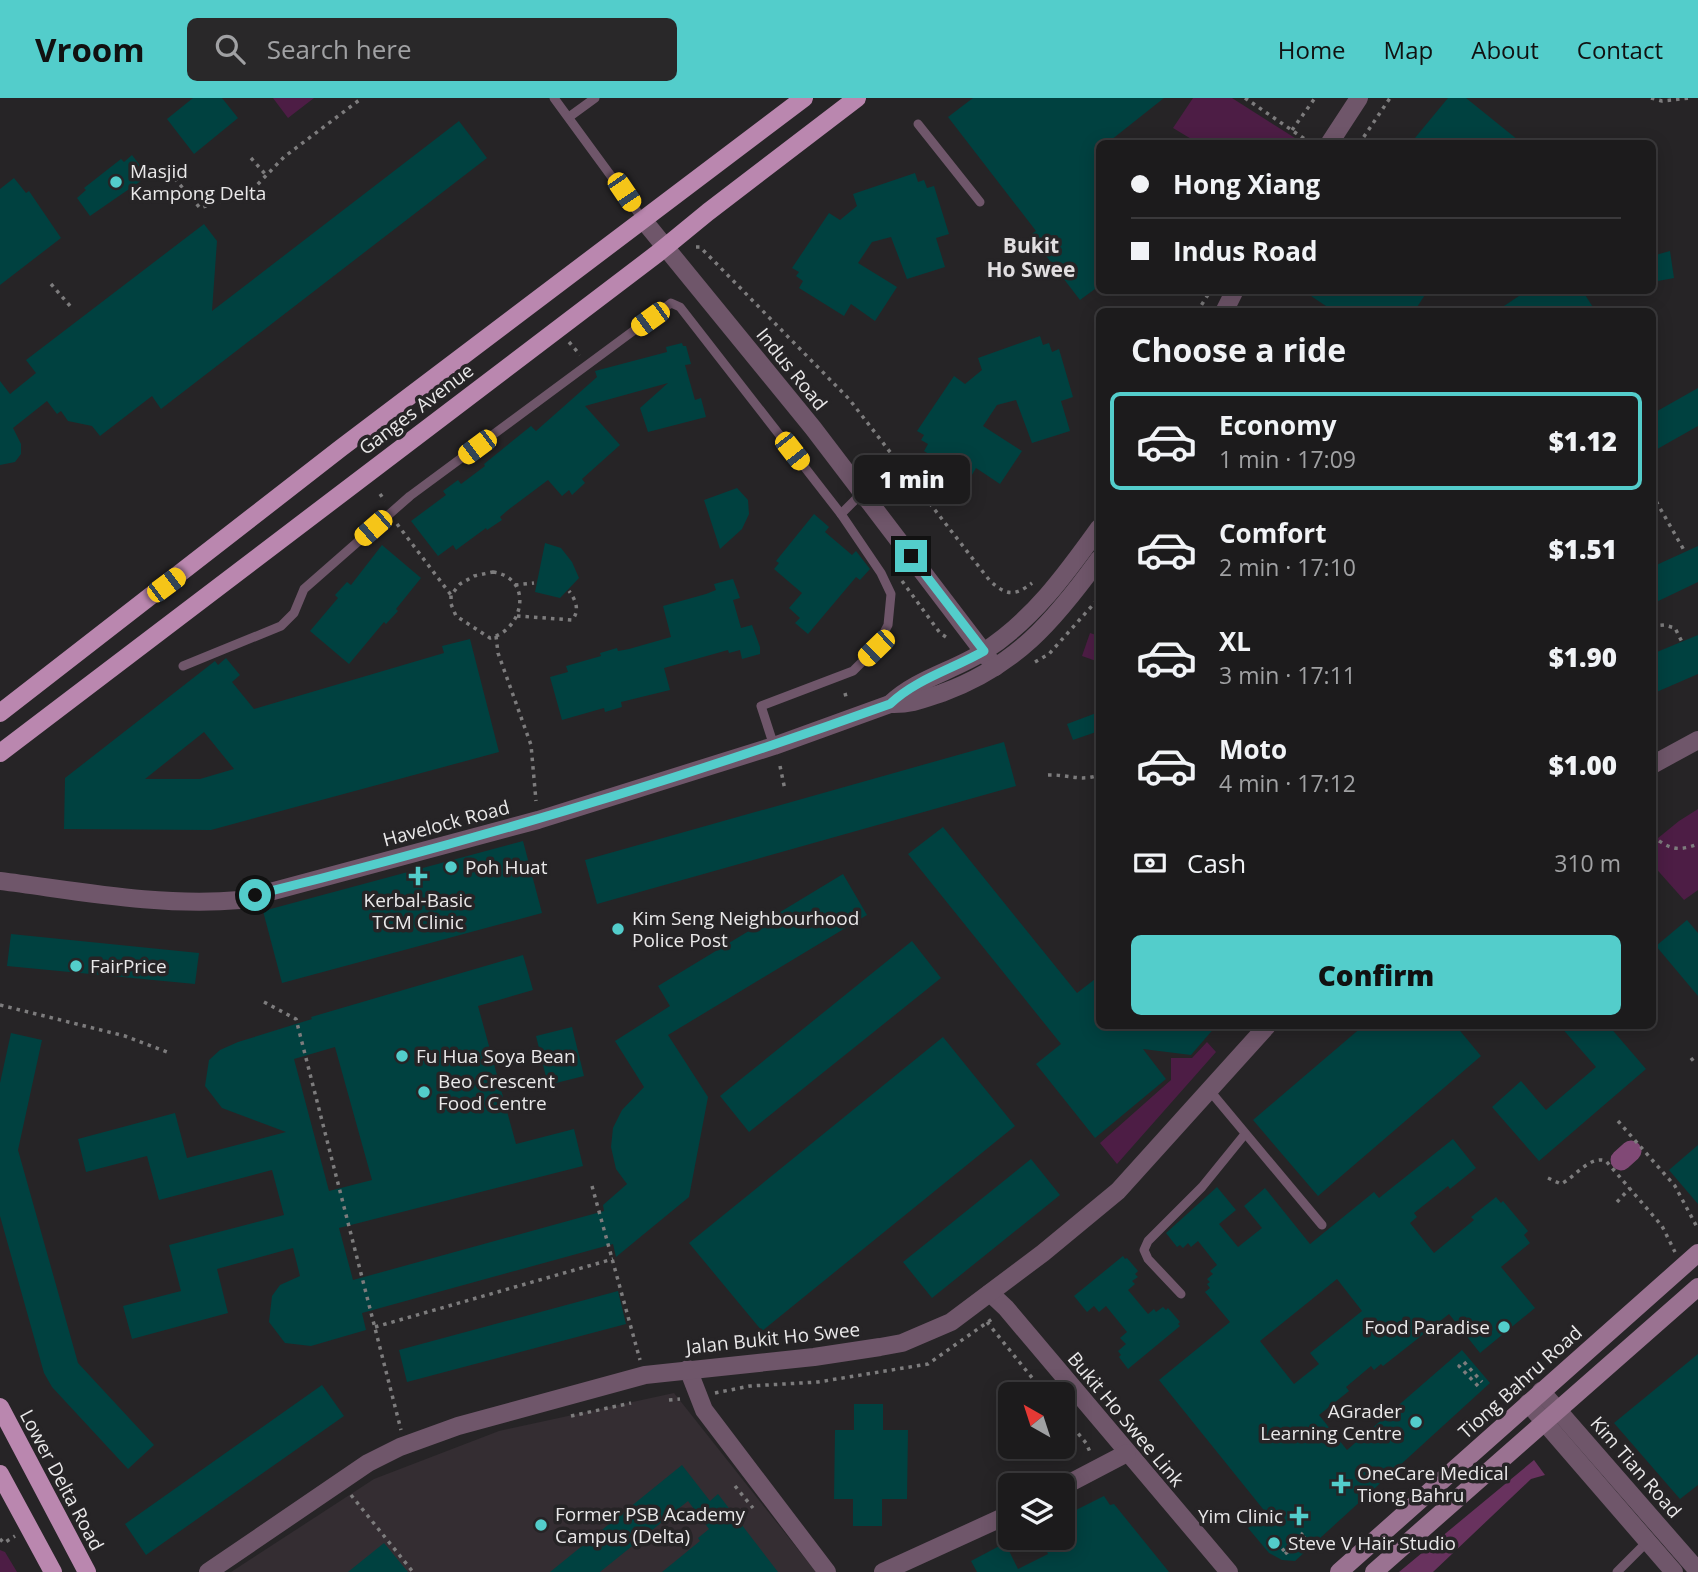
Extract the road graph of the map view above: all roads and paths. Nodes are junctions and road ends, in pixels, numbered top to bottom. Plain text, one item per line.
1 (362, 98) edge
2 (554, 98) edge
3 (595, 98) edge
4 (804, 98) edge
5 (857, 98) edge
6 (1245, 98) edge
7 (1315, 98) edge
8 (1359, 98) edge
9 (1390, 98) edge
10 (1651, 98) edge
11 (1690, 98) edge
12 (569, 117) junction
13 (918, 124) dead end
14 (1292, 130) junction
15 (1305, 140) edge
16 (1332, 140) edge
17 (1362, 140) edge
18 (251, 158) dead end
19 (169, 172) dead end
20 (266, 176) junction
21 (980, 202) dead end
22 (644, 221) junction
23 (687, 246) dead end
24 (665, 247) junction
25 (51, 284) dead end
26 (71, 307) dead end
27 (862, 493) junction
28 (1656, 501) edge
29 (390, 513) junction
30 (841, 513) junction
31 (1096, 532) edge
32 (1685, 552) dead end
33 (1096, 563) edge
34 (534, 583) dead end
35 (515, 585) junction
36 (569, 591) dead end
37 (1012, 593) dead end
38 (452, 594) junction
39 (1096, 601) edge
40 (517, 616) junction
41 (1656, 626) edge
42 (496, 636) junction
43 (1682, 642) dead end
44 (984, 651) junction
45 (1035, 662) dead end
46 (183, 666) dead end
47 (996, 667) junction
48 (890, 704) junction
49 (0, 713) edge
50 (1698, 740) edge
51 (774, 746) junction
52 (0, 753) edge
53 (1656, 763) edge
54 (780, 766) dead end
55 (1048, 775) dead end
56 (1096, 776) edge
57 (785, 790) dead end
58 (538, 820) junction
59 (1656, 839) edge
60 (1698, 844) edge
61 (0, 881) edge
62 (264, 1002) dead end
63 (0, 1005) edge
64 (1264, 1029) edge
65 (167, 1052) dead end
66 (1209, 1091) junction
67 (1618, 1121) dead end
68 (1245, 1134) junction
69 (1548, 1178) dead end
70 (592, 1186) dead end
71 (1630, 1188) junction
72 (1616, 1202) dead end
73 (1322, 1225) dead end
74 (1698, 1229) edge
75 (1698, 1254) edge
76 (613, 1259) junction
77 (1679, 1260) dead end
78 (1698, 1287) edge
79 (990, 1293) junction
80 (1181, 1294) dead end
81 (987, 1322) dead end
82 (374, 1327) junction
83 (688, 1368) junction
84 (645, 1375) junction
85 (1035, 1382) edge
86 (1480, 1384) joint
87 (1534, 1397) junction
88 (631, 1403) dead end
89 (0, 1407) edge
90 (1551, 1415) junction
91 (566, 1417) dead end
92 (1075, 1430) edge
93 (404, 1446) junction
94 (1127, 1453) junction
95 (1087, 1458) dead end
96 (0, 1474) edge
97 (1075, 1474) edge
98 (348, 1491) dead end
99 (1650, 1515) junction
100 (998, 1519) edge
101 (1662, 1529) junction
102 (1642, 1534) junction
103 (1305, 1535) dead end
104 (1284, 1553) dead end
105 (53, 1572) edge
106 (88, 1572) edge
107 (208, 1572) edge
108 (413, 1572) edge
109 (827, 1572) edge
110 (883, 1572) edge
111 (1228, 1572) edge
112 (1339, 1572) edge
113 (1374, 1572) edge
114 (1617, 1572) edge
115 (1674, 1572) edge
116 (1698, 1572) edge

1 - 20 path
2 - 12 lane, Indus Road
3 - 12 lane
4 - 22 main road, Ganges Avenue
5 - 24 main road, Ganges Avenue
6 - 14 path
7 - 14 path
8 - 16 street
9 - 17 path
10 - 11 path
12 - 22 lane, Indus Road
13 - 21 lane
14 - 15 path
18 - 20 path
19 - 20 path
22 - 24 street, Indus Road
22 - 49 main road, Ganges Avenue
23 - 37 path
24 - 27 street, Indus Road
24 - 52 main road, Ganges Avenue
25 - 26 path
27 - 30 lane
27 - 44 street, Indus Road
28 - 32 path
29 - 30 lane
29 - 38 path
29 - 46 lane
30 - 51 lane
31 - 44 street, Havelock Road
33 - 47 street, Havelock Road
34 - 35 path
35 - 38 path
35 - 40 path
36 - 40 path
38 - 42 path
39 - 45 path
40 - 42 path
41 - 43 path
42 - 58 path
44 - 47 street, Indus Road
44 - 48 street, Havelock Road
47 - 48 street, Havelock Road
48 - 51 street, Havelock Road
50 - 53 street
51 - 58 street, Havelock Road
54 - 57 path
55 - 56 path
58 - 61 street, Havelock Road
59 - 60 path
62 - 82 path
63 - 65 path
64 - 66 street, Jalan Bukit Ho Swee
66 - 68 lane
66 - 79 street, Jalan Bukit Ho Swee
67 - 74 path
68 - 73 lane
68 - 80 lane
69 - 71 path
70 - 76 path
71 - 72 path
71 - 77 path
75 - 87 main road, Tiong Bahru Road
76 - 82 path
76 - 84 path
78 - 90 main road
79 - 83 street, Jalan Bukit Ho Swee
79 - 94 street, Bukit Ho Swee Link
81 - 85 path
82 - 93 path
83 - 84 street, Jalan Bukit Ho Swee
83 - 109 street
84 - 93 street, Jalan Bukit Ho Swee
86 - 86 path
87 - 90 street, Kim Tian Road
87 - 112 main road, Tiong Bahru Road
88 - 91 path
89 - 106 main road, Lower Delta Road
90 - 99 street, Kim Tian Road
90 - 102 street, Kim Tian Road
90 - 113 main road
92 - 95 path
93 - 107 street, Jalan Bukit Ho Swee
94 - 97 street
94 - 111 street, Bukit Ho Swee Link
96 - 105 main road
98 - 108 path
99 - 101 street, Kim Tian Road
99 - 102 lane
100 - 110 street
101 - 102 lane
101 - 116 street, Kim Tian Road
102 - 114 lane
102 - 115 street, Kim Tian Road
103 - 104 path

